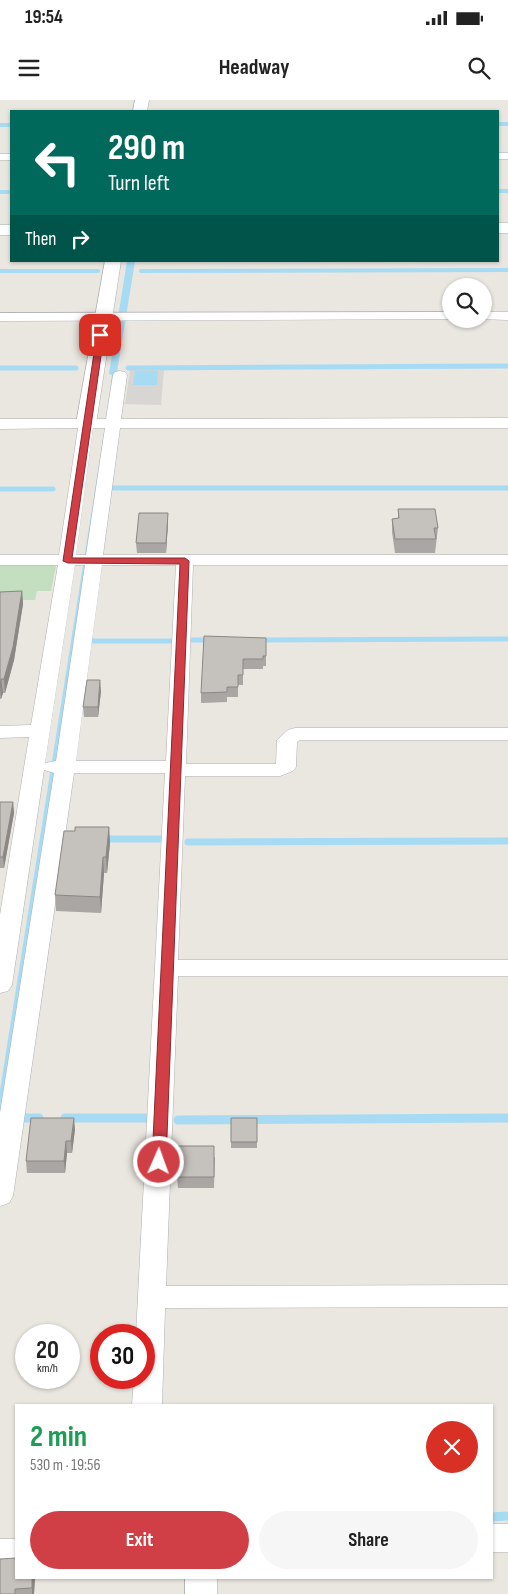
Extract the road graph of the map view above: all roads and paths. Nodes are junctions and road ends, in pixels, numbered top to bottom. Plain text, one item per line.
1 (112, 262) edge
2 (442, 316) edge
3 (492, 316) edge
4 (508, 316) edge
5 (0, 317) edge
6 (108, 317) junction
7 (120, 375) dead end
8 (508, 423) edge
9 (0, 424) edge
10 (100, 424) junction
11 (0, 560) edge
12 (508, 560) edge
13 (68, 561) junction
14 (94, 561) junction
15 (185, 561) junction
16 (41, 731) junction
17 (0, 732) edge
18 (508, 734) edge
19 (49, 767) junction
20 (177, 768) junction
21 (167, 968) junction
22 (508, 968) edge
23 (1, 971) edge
24 (0, 1196) edge
25 (508, 1296) edge
26 (153, 1297) junction
27 (148, 1404) edge
28 (493, 1538) edge
29 (508, 1538) edge
30 (0, 1553) edge
31 (15, 1553) edge
32 (201, 1579) edge
33 (201, 1594) edge

1 - 6 street
2 - 6 street
3 - 4 street
5 - 6 street
6 - 10 street
7 - 10 street
8 - 10 street
9 - 10 street
10 - 13 street
10 - 14 street
11 - 13 street
12 - 15 street
13 - 14 street
13 - 16 street
14 - 15 street
14 - 19 street
15 - 20 street
16 - 17 street
16 - 19 street
18 - 20 street
19 - 20 street
19 - 23 street
19 - 24 street
20 - 21 street
21 - 22 street
21 - 26 street
25 - 26 street
26 - 27 street
28 - 29 street
30 - 31 street
32 - 33 street

